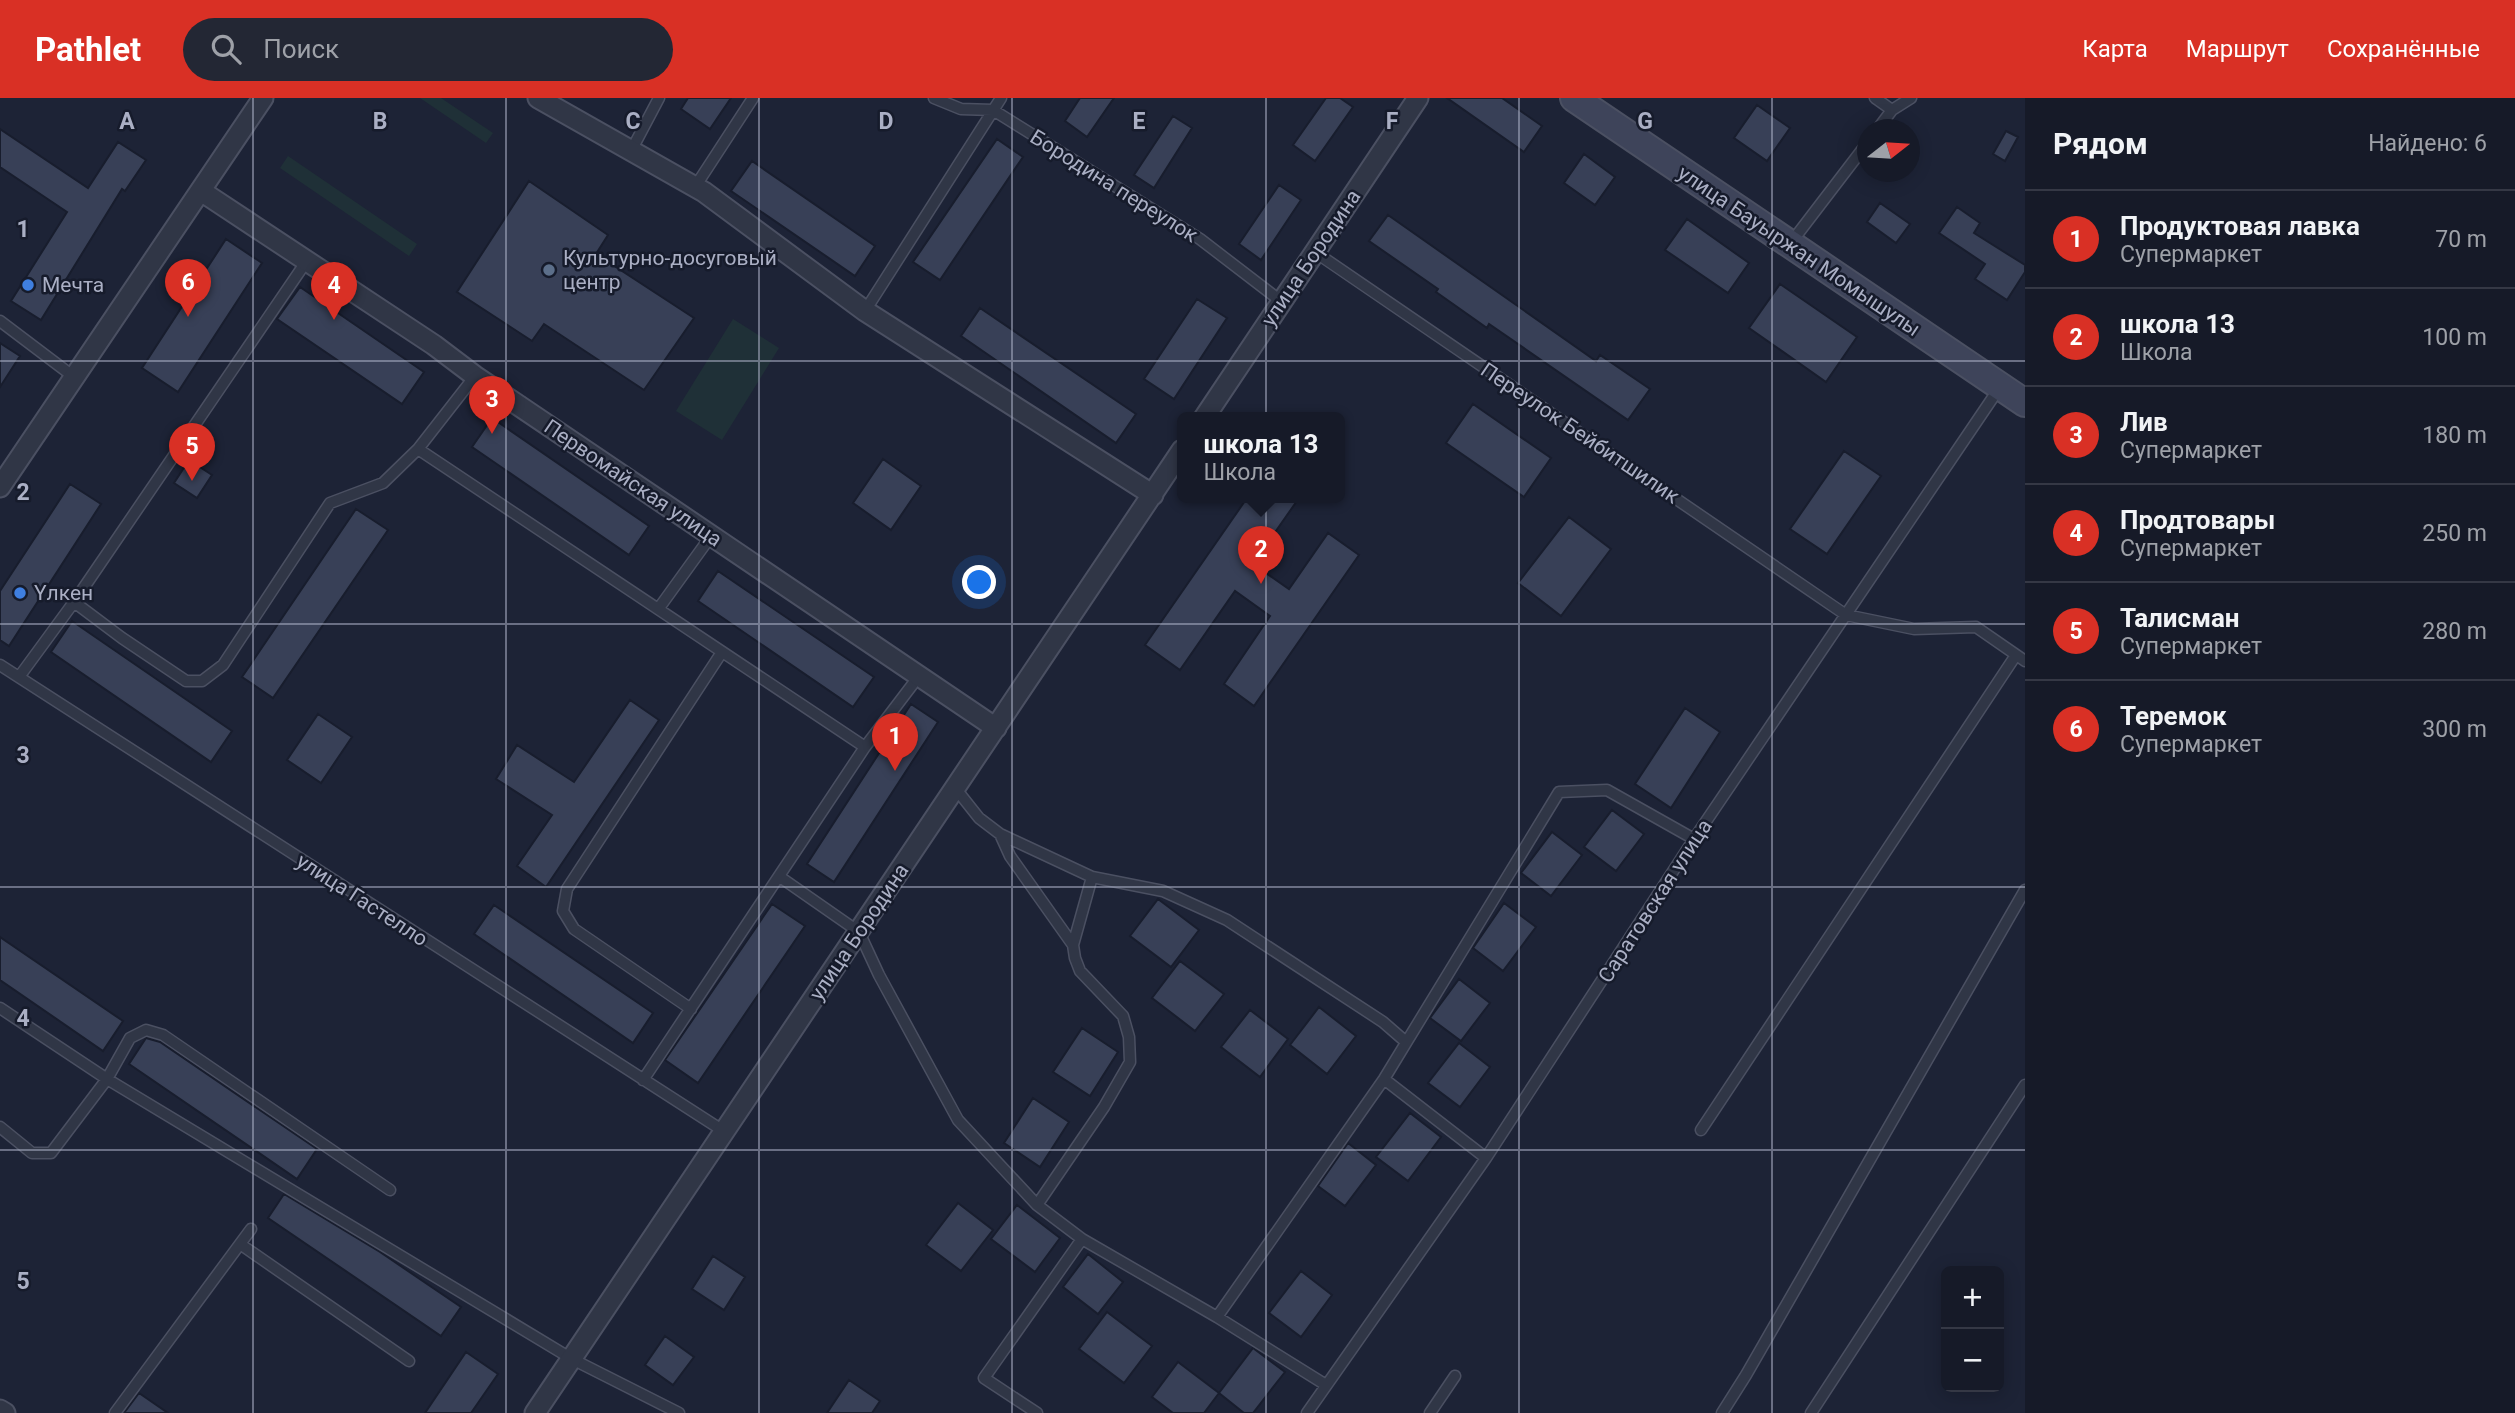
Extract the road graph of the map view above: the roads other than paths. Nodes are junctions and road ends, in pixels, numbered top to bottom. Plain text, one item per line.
1 (263, 98) edge
2 (538, 98) edge
3 (659, 98) edge
4 (753, 98) edge
5 (934, 98) edge
6 (1001, 98) edge
7 (1418, 98) edge
8 (1574, 98) edge
9 (1875, 98) edge
10 (1911, 98) edge
11 (993, 110) junction
12 (1892, 110) junction
13 (1885, 119) edge
14 (631, 151) junction
15 (1857, 155) edge
16 (695, 187) junction
17 (201, 191) junction
18 (1789, 244) junction
19 (1315, 252) junction
20 (306, 262) junction
21 (1282, 302) junction
22 (865, 311) junction
23 (0, 321) edge
24 (475, 376) junction
25 (74, 377) junction
26 (2000, 386) junction
27 (2025, 403) edge
28 (1208, 412) edge
29 (418, 449) junction
30 (1177, 458) edge
31 (0, 487) edge
32 (1153, 495) junction
33 (712, 536) junction
34 (74, 602) junction
35 (659, 608) junction
36 (1846, 615) junction
37 (722, 652) junction
38 (2016, 654) junction
39 (2025, 662) edge
40 (0, 665) edge
41 (919, 676) junction
42 (19, 677) junction
43 (996, 728) junction
44 (865, 747) junction
45 (956, 789) junction
46 (1000, 834) junction
47 (1695, 839) junction
48 (780, 877) junction
49 (1092, 877) junction
50 (2025, 890) edge
51 (859, 932) junction
52 (1073, 945) junction
53 (0, 1008) edge
54 (691, 1009) junction
55 (1406, 1042) junction
56 (107, 1079) junction
57 (1384, 1079) junction
58 (643, 1080) junction
59 (2025, 1085) edge
60 (0, 1126) edge
61 (1701, 1130) dead end
62 (725, 1132) junction
63 (1486, 1158) junction
64 (390, 1190) dead end
65 (1037, 1205) junction
66 (251, 1229) dead end
67 (1082, 1239) junction
68 (240, 1244) junction
69 (1217, 1317) junction
70 (572, 1359) junction
71 (409, 1361) dead end
72 (1455, 1376) dead end
73 (1326, 1385) junction
74 (0, 1410) edge
75 (5, 1413) edge
76 (115, 1413) edge
77 (535, 1413) edge
78 (680, 1413) edge
79 (1037, 1413) edge
80 (1307, 1413) edge
81 (1430, 1413) edge
82 (1722, 1413) edge
83 (1811, 1413) edge

1 - 17 street
2 - 14 street
3 - 14 lane
4 - 16 lane
5 - 11 lane, Бородина переулок
6 - 11 lane
7 - 19 street, улица Бородина
8 - 18 street, улица Бауыржан Момышулы
9 - 12 lane
10 - 12 lane
11 - 21 lane, Бородина переулок
11 - 22 lane
12 - 13 lane
14 - 16 street
15 - 18 lane
16 - 22 street
17 - 20 street, Первомайская улица
17 - 25 street
18 - 26 street, улица Бауыржан Момышулы
19 - 21 street, улица Бородина
19 - 36 lane, Переулок Бейбитшилик
20 - 24 street, Первомайская улица
20 - 34 lane
21 - 28 street, улица Бородина
22 - 32 street
23 - 25 lane
24 - 29 lane
24 - 33 street, Первомайская улица
25 - 31 street
26 - 27 street, улица Бауыржан Момышулы
26 - 36 lane, Саратовская улица
29 - 34 lane
29 - 35 lane
30 - 32 street, улица Бородина
32 - 43 street, улица Бородина
33 - 35 lane
33 - 41 street, Первомайская улица
34 - 42 lane
35 - 37 lane
36 - 38 lane
36 - 47 lane, Саратовская улица
37 - 44 lane
37 - 54 lane
38 - 39 lane
38 - 61 lane
40 - 42 lane, улица Гастелло
41 - 43 street, Первомайская улица
41 - 44 lane
42 - 58 lane, улица Гастелло
43 - 45 street, улица Бородина
44 - 48 lane
45 - 46 lane
45 - 51 street, улица Бородина
46 - 49 lane
46 - 52 lane
47 - 55 lane
47 - 63 lane, Саратовская улица
48 - 51 lane
48 - 54 lane
49 - 52 lane
49 - 55 lane
50 - 82 lane
51 - 62 street, улица Бородина
51 - 65 lane
52 - 65 lane
53 - 56 lane
54 - 58 lane
55 - 57 lane
56 - 60 lane
56 - 64 lane
56 - 70 lane
57 - 63 lane
57 - 69 lane
58 - 62 lane, улица Гастелло
59 - 83 lane
62 - 70 street, улица Бородина
63 - 73 lane, Саратовская улица
65 - 67 lane
66 - 68 lane
67 - 69 lane
67 - 79 lane
68 - 71 lane
68 - 76 lane
69 - 73 lane
70 - 77 street, улица Бородина
70 - 78 lane
72 - 81 lane
73 - 80 lane, Саратовская улица
74 - 75 street

